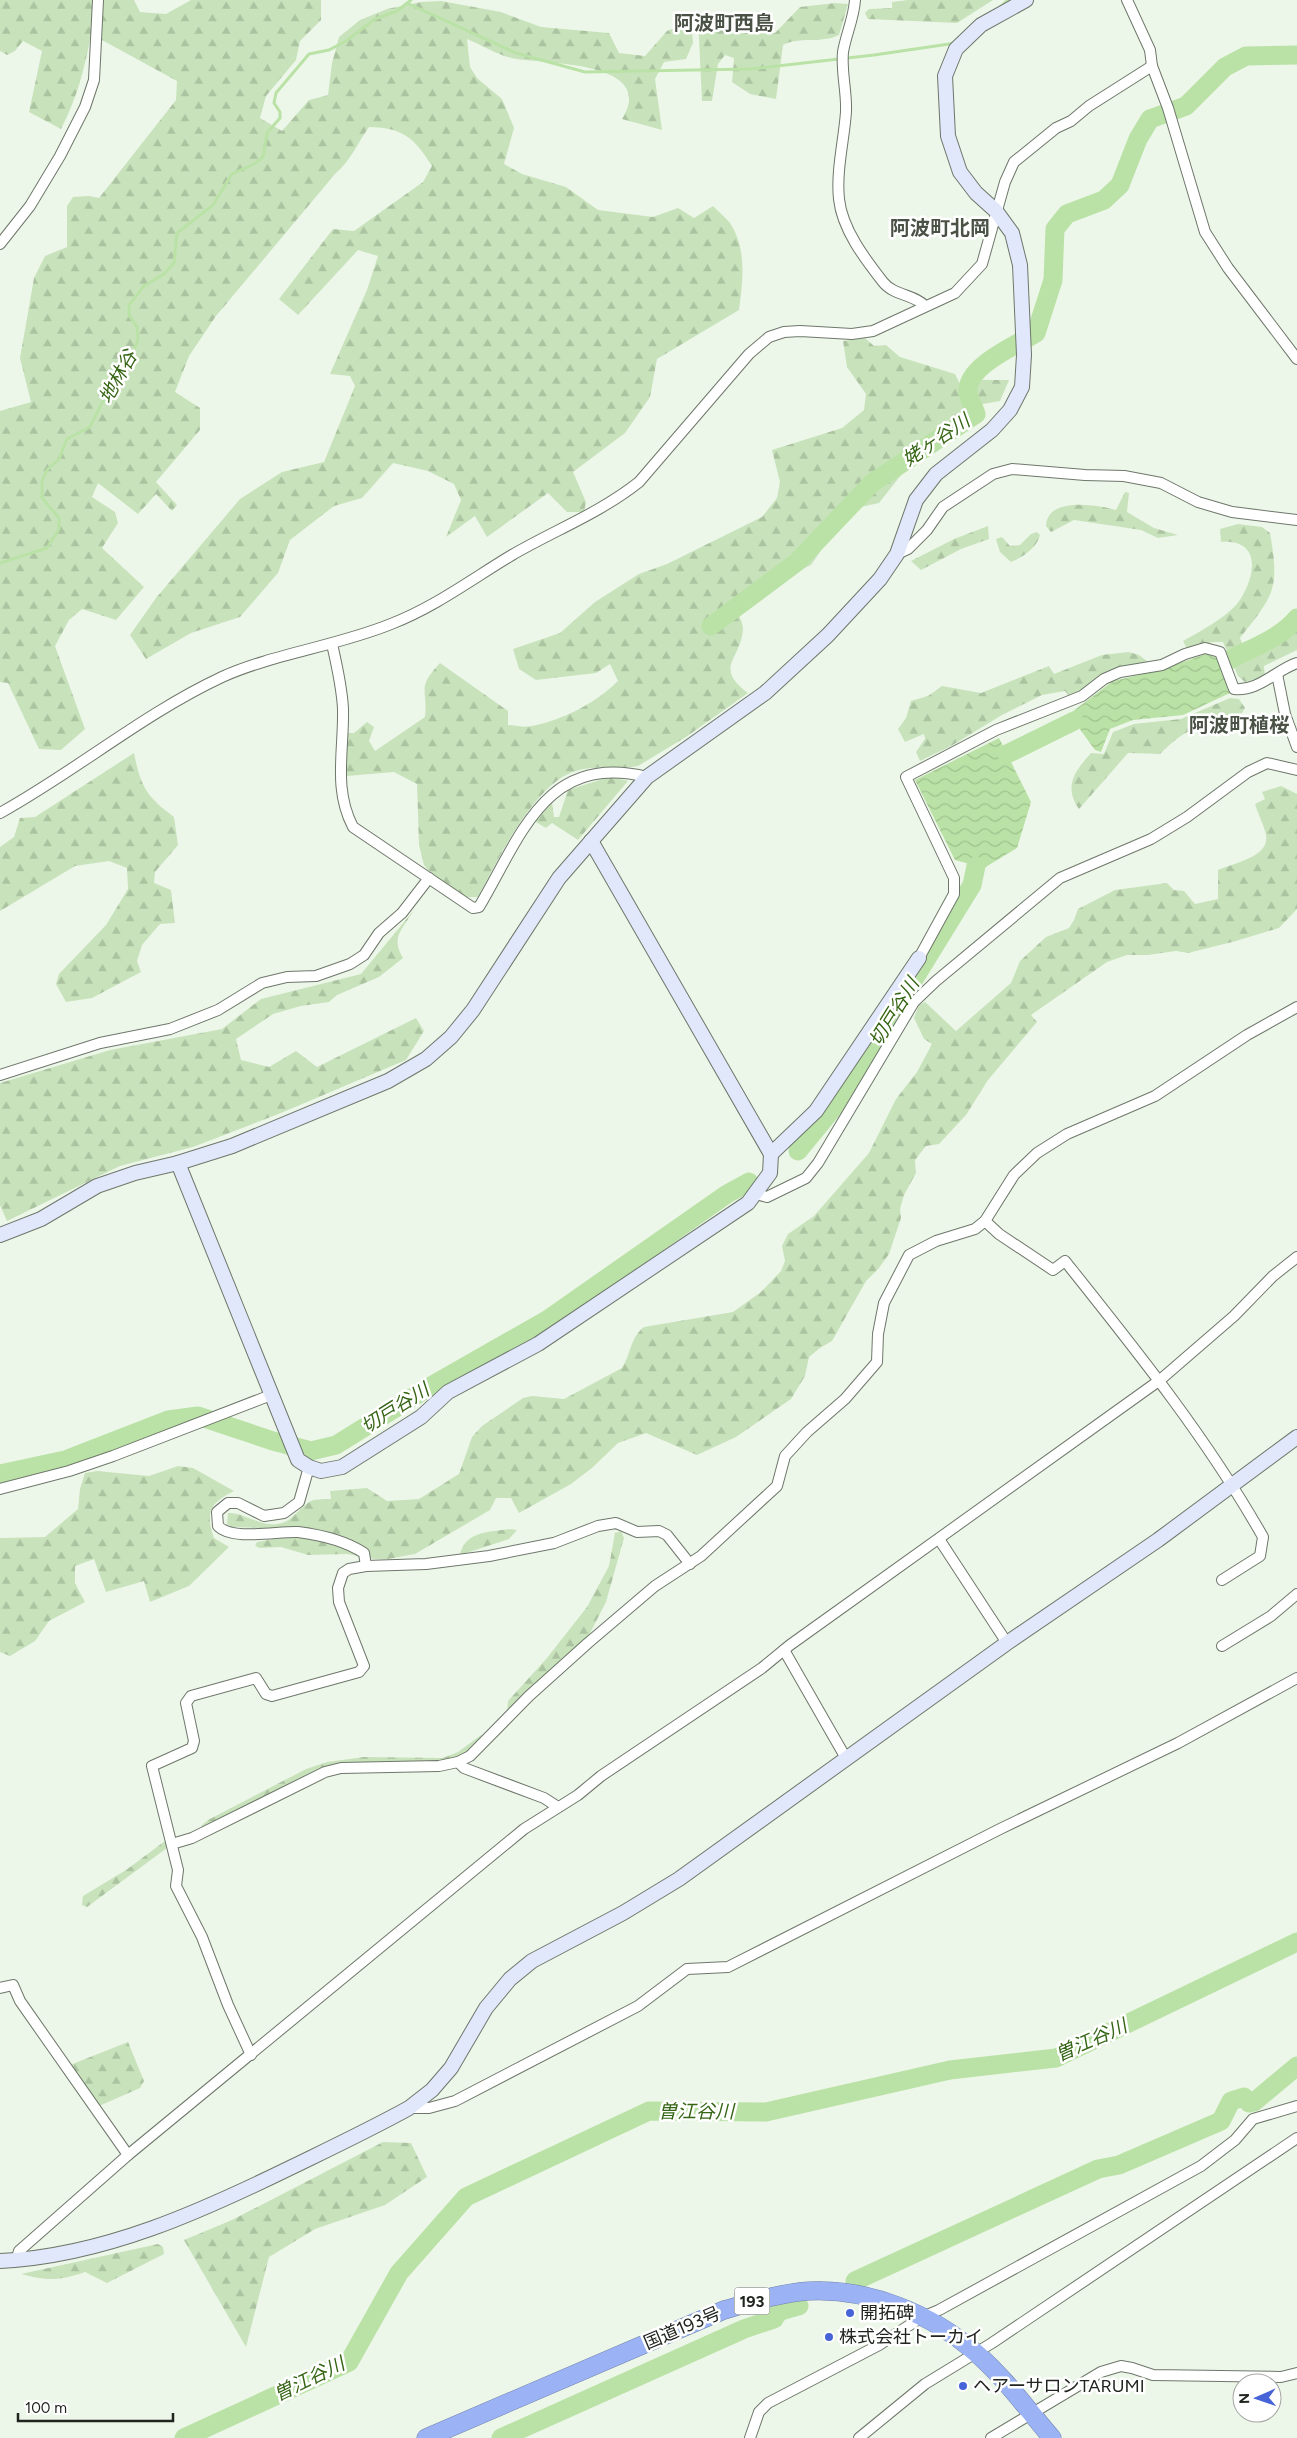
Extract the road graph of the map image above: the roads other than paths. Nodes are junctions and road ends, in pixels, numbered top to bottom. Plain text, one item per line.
1 (98, 0) edge
2 (855, 0) edge
3 (1026, 0) edge
4 (1127, 0) edge
5 (1152, 66) junction
6 (996, 212) junction
7 (0, 244) edge
8 (925, 306) junction
9 (1297, 359) edge
10 (1297, 520) edge
11 (897, 554) junction
12 (332, 644) junction
13 (1297, 663) edge
14 (1278, 674) junction
15 (1297, 747) edge
16 (1297, 769) edge
17 (648, 777) junction
18 (0, 813) edge
19 (591, 841) junction
20 (429, 878) junction
21 (919, 958) joint
22 (1297, 1007) edge
23 (0, 1075) edge
24 (771, 1154) junction
25 (178, 1163) junction
26 (756, 1194) junction
27 (985, 1221) junction
28 (0, 1235) edge
29 (1297, 1257) edge
30 (1160, 1380) junction
31 (272, 1395) junction
32 (1297, 1437) edge
33 (309, 1468) junction
34 (1233, 1485) junction
35 (0, 1489) edge
36 (939, 1539) junction
37 (690, 1564) junction
38 (366, 1566) junction
39 (1222, 1580) dead end
40 (1297, 1594) edge
41 (1007, 1643) junction
42 (1222, 1646) dead end
43 (784, 1650) junction
44 (1297, 1678) edge
45 (846, 1760) junction
46 (458, 1762) junction
47 (558, 1807) junction
48 (172, 1844) junction
49 (0, 1988) edge
50 (251, 2055) junction
51 (1297, 2106) edge
52 (409, 2108) junction
53 (1297, 2138) edge
54 (128, 2155) junction
55 (16, 2261) junction
56 (0, 2262) edge
57 (922, 2317) junction
58 (976, 2353) junction
59 (1297, 2373) edge
60 (1032, 2415) junction
61 (437, 2436) edge
62 (750, 2438) edge
63 (859, 2438) edge
64 (991, 2438) edge
65 (1052, 2438) edge

1 - 7 street
2 - 8 street
3 - 6 street
4 - 5 street
5 - 6 street
5 - 9 street
6 - 8 street
6 - 11 street
8 - 12 street
10 - 11 street
11 - 17 street
12 - 18 street
12 - 20 street
13 - 14 street
14 - 15 street
14 - 21 street
16 - 26 street
17 - 19 street
17 - 20 street
19 - 24 street
19 - 25 street
20 - 23 street
21 - 24 street
22 - 27 street
24 - 26 street
25 - 28 street
25 - 31 street
26 - 33 street
27 - 30 street
27 - 37 street
29 - 30 street
30 - 34 street
30 - 36 street
31 - 33 street
31 - 35 street
32 - 34 street
33 - 38 street
34 - 39 street
34 - 41 street
36 - 41 street
36 - 43 street
37 - 38 street
37 - 46 street
38 - 48 street
40 - 42 street
41 - 45 street
43 - 45 street
43 - 47 street
44 - 52 street
45 - 52 street
46 - 47 street
46 - 48 street
47 - 50 street
48 - 50 street
49 - 54 street
50 - 54 street
51 - 57 street
52 - 55 street
53 - 58 street
54 - 55 street
55 - 56 street
57 - 58 highway, 国道193号 / 193
57 - 61 highway, 国道193号 / 193
57 - 62 street
58 - 60 highway, 国道193号 / 193
58 - 63 street
59 - 60 street
60 - 64 street
60 - 65 highway, 国道193号 / 193

